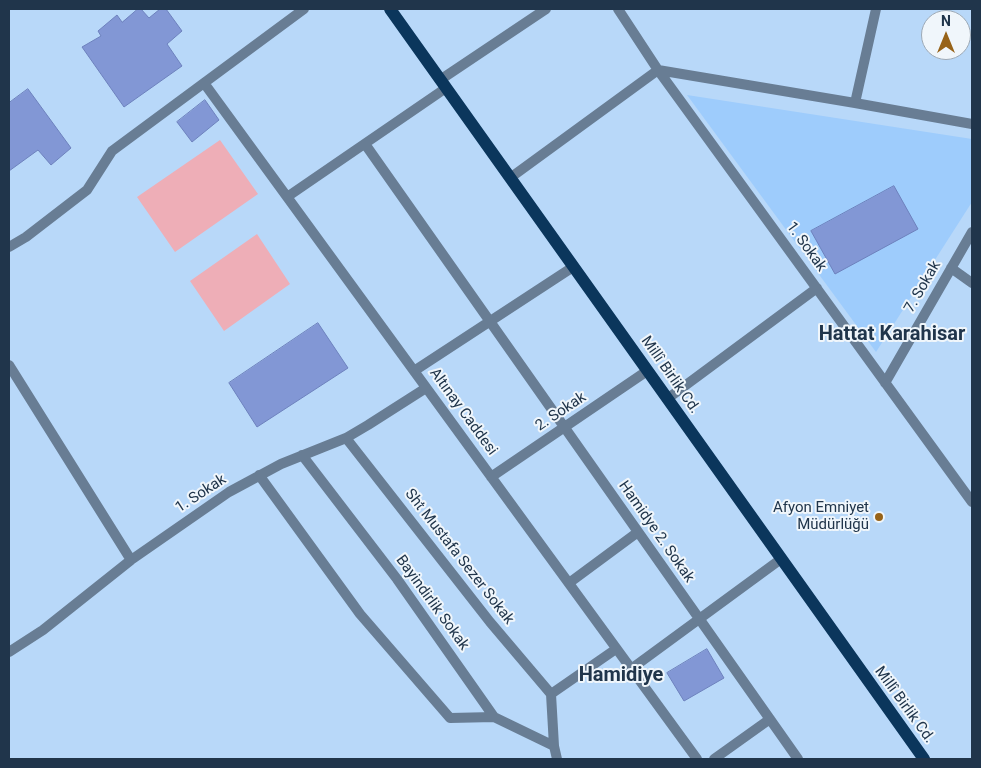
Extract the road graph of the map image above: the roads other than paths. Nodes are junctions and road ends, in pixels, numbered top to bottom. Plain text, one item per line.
1 (304, 9) edge
2 (390, 9) edge
3 (546, 9) edge
4 (618, 9) edge
5 (876, 9) edge
6 (658, 70) junction
7 (204, 83) junction
8 (443, 84) junction
9 (854, 103) junction
10 (972, 124) edge
11 (365, 144) junction
12 (510, 178) junction
13 (287, 197) junction
14 (972, 232) edge
15 (9, 247) edge
16 (573, 267) junction
17 (951, 268) junction
18 (972, 283) edge
19 (818, 288) junction
20 (490, 322) junction
21 (9, 365) edge
22 (414, 371) junction
23 (647, 371) junction
24 (885, 383) junction
25 (426, 388) junction
26 (666, 399) junction
27 (565, 428) junction
28 (346, 438) junction
29 (302, 455) junction
30 (259, 475) junction
31 (491, 477) junction
32 (972, 502) edge
33 (638, 532) junction
34 (781, 559) junction
35 (131, 560) junction
36 (568, 583) junction
37 (699, 619) junction
38 (616, 648) junction
39 (9, 652) edge
40 (631, 669) junction
41 (551, 694) junction
42 (494, 717) junction
43 (770, 719) junction
44 (554, 746) junction
45 (558, 759) edge
46 (697, 759) edge
47 (714, 759) edge
48 (798, 759) edge
49 (924, 759) edge

1 - 7 street
2 - 8 main road, Millî Birlik Cd.
3 - 8 street
4 - 6 street, 1. Sokak
5 - 9 street
6 - 9 street
6 - 12 street
6 - 19 street, 1. Sokak
7 - 13 street, Altınay Caddesi
7 - 15 street
8 - 11 street
8 - 12 main road, Millî Birlik Cd.
9 - 10 street
11 - 13 street
11 - 20 street, Hamidye 2. Sokak
12 - 16 main road, Millî Birlik Cd.
13 - 22 street, Altınay Caddesi
14 - 17 street, 7. Sokak
16 - 20 street
16 - 23 main road, Millî Birlik Cd.
17 - 18 street
17 - 24 street, 7. Sokak
19 - 24 street, 1. Sokak
19 - 26 street
20 - 22 street
20 - 27 street, Hamidye 2. Sokak
21 - 35 street
22 - 25 street, Altınay Caddesi
23 - 26 main road, Millî Birlik Cd.
23 - 27 street, 2. Sokak
24 - 32 street, 1. Sokak
25 - 28 street, 1. Sokak
25 - 31 street, Altınay Caddesi
26 - 34 main road, Millî Birlik Cd.
27 - 31 street, 2. Sokak
27 - 33 street, Hamidye 2. Sokak
28 - 29 street, 1. Sokak
28 - 41 street, Sht Mustafa Sezer Sokak
29 - 30 street, 1. Sokak
29 - 42 street, Bayindirlik Sokak
30 - 35 street, 1. Sokak
30 - 42 street
31 - 36 street, Altınay Caddesi
33 - 36 street
33 - 37 street, Hamidye 2. Sokak
34 - 37 street
34 - 49 main road, Millî Birlik Cd.
35 - 39 street, 1. Sokak
36 - 38 street, Altınay Caddesi
37 - 40 street
37 - 43 street, Hamidye 2. Sokak
38 - 40 street, Altınay Caddesi
38 - 41 street
40 - 46 street, Altınay Caddesi
41 - 44 street
42 - 44 street, Bayindirlik Sokak
43 - 47 street
43 - 48 street, Hamidye 2. Sokak
44 - 45 street

